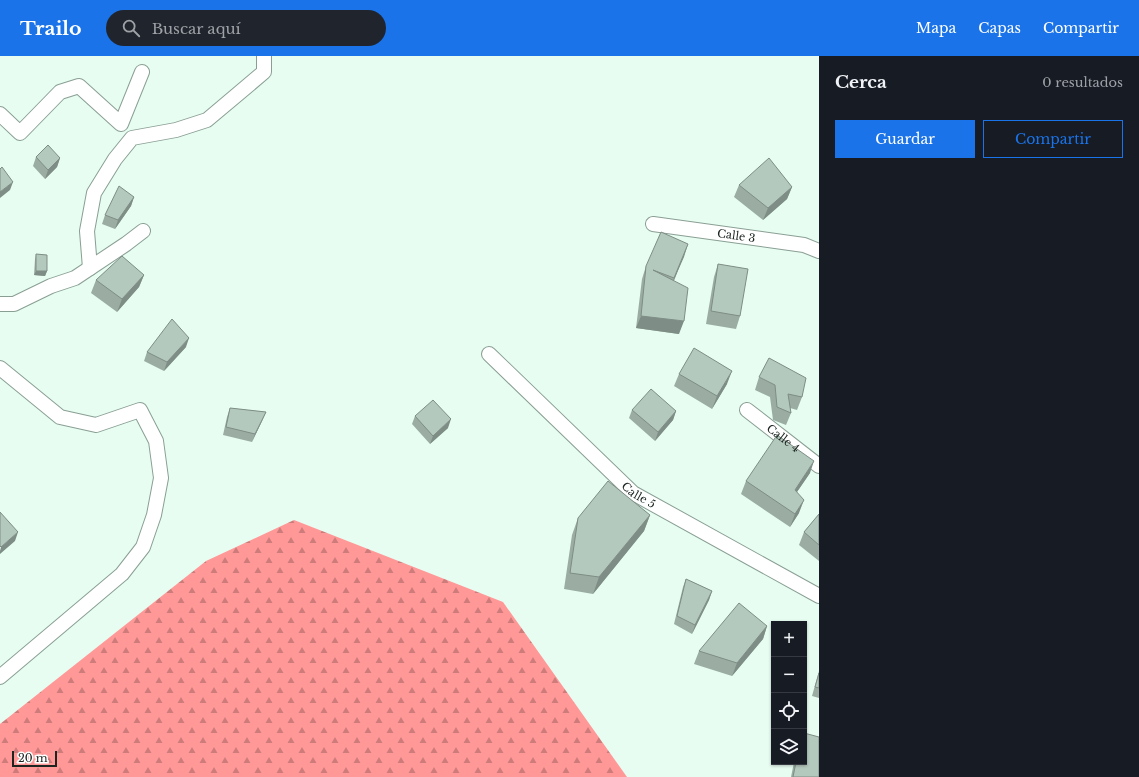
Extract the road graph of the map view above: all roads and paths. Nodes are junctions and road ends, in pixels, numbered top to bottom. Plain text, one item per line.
1 (264, 56) edge
2 (142, 72) dead end
3 (0, 114) edge
4 (653, 224) dead end
5 (143, 230) dead end
6 (819, 251) edge
7 (90, 268) junction
8 (0, 304) edge
9 (489, 354) dead end
10 (0, 368) edge
11 (747, 410) dead end
12 (819, 466) edge
13 (819, 596) edge
14 (0, 676) edge

1 - 7 street
2 - 3 street
4 - 6 street, Calle 3
5 - 7 street
7 - 8 street
9 - 13 street, Calle 5
10 - 14 street
11 - 12 street, Calle 4

